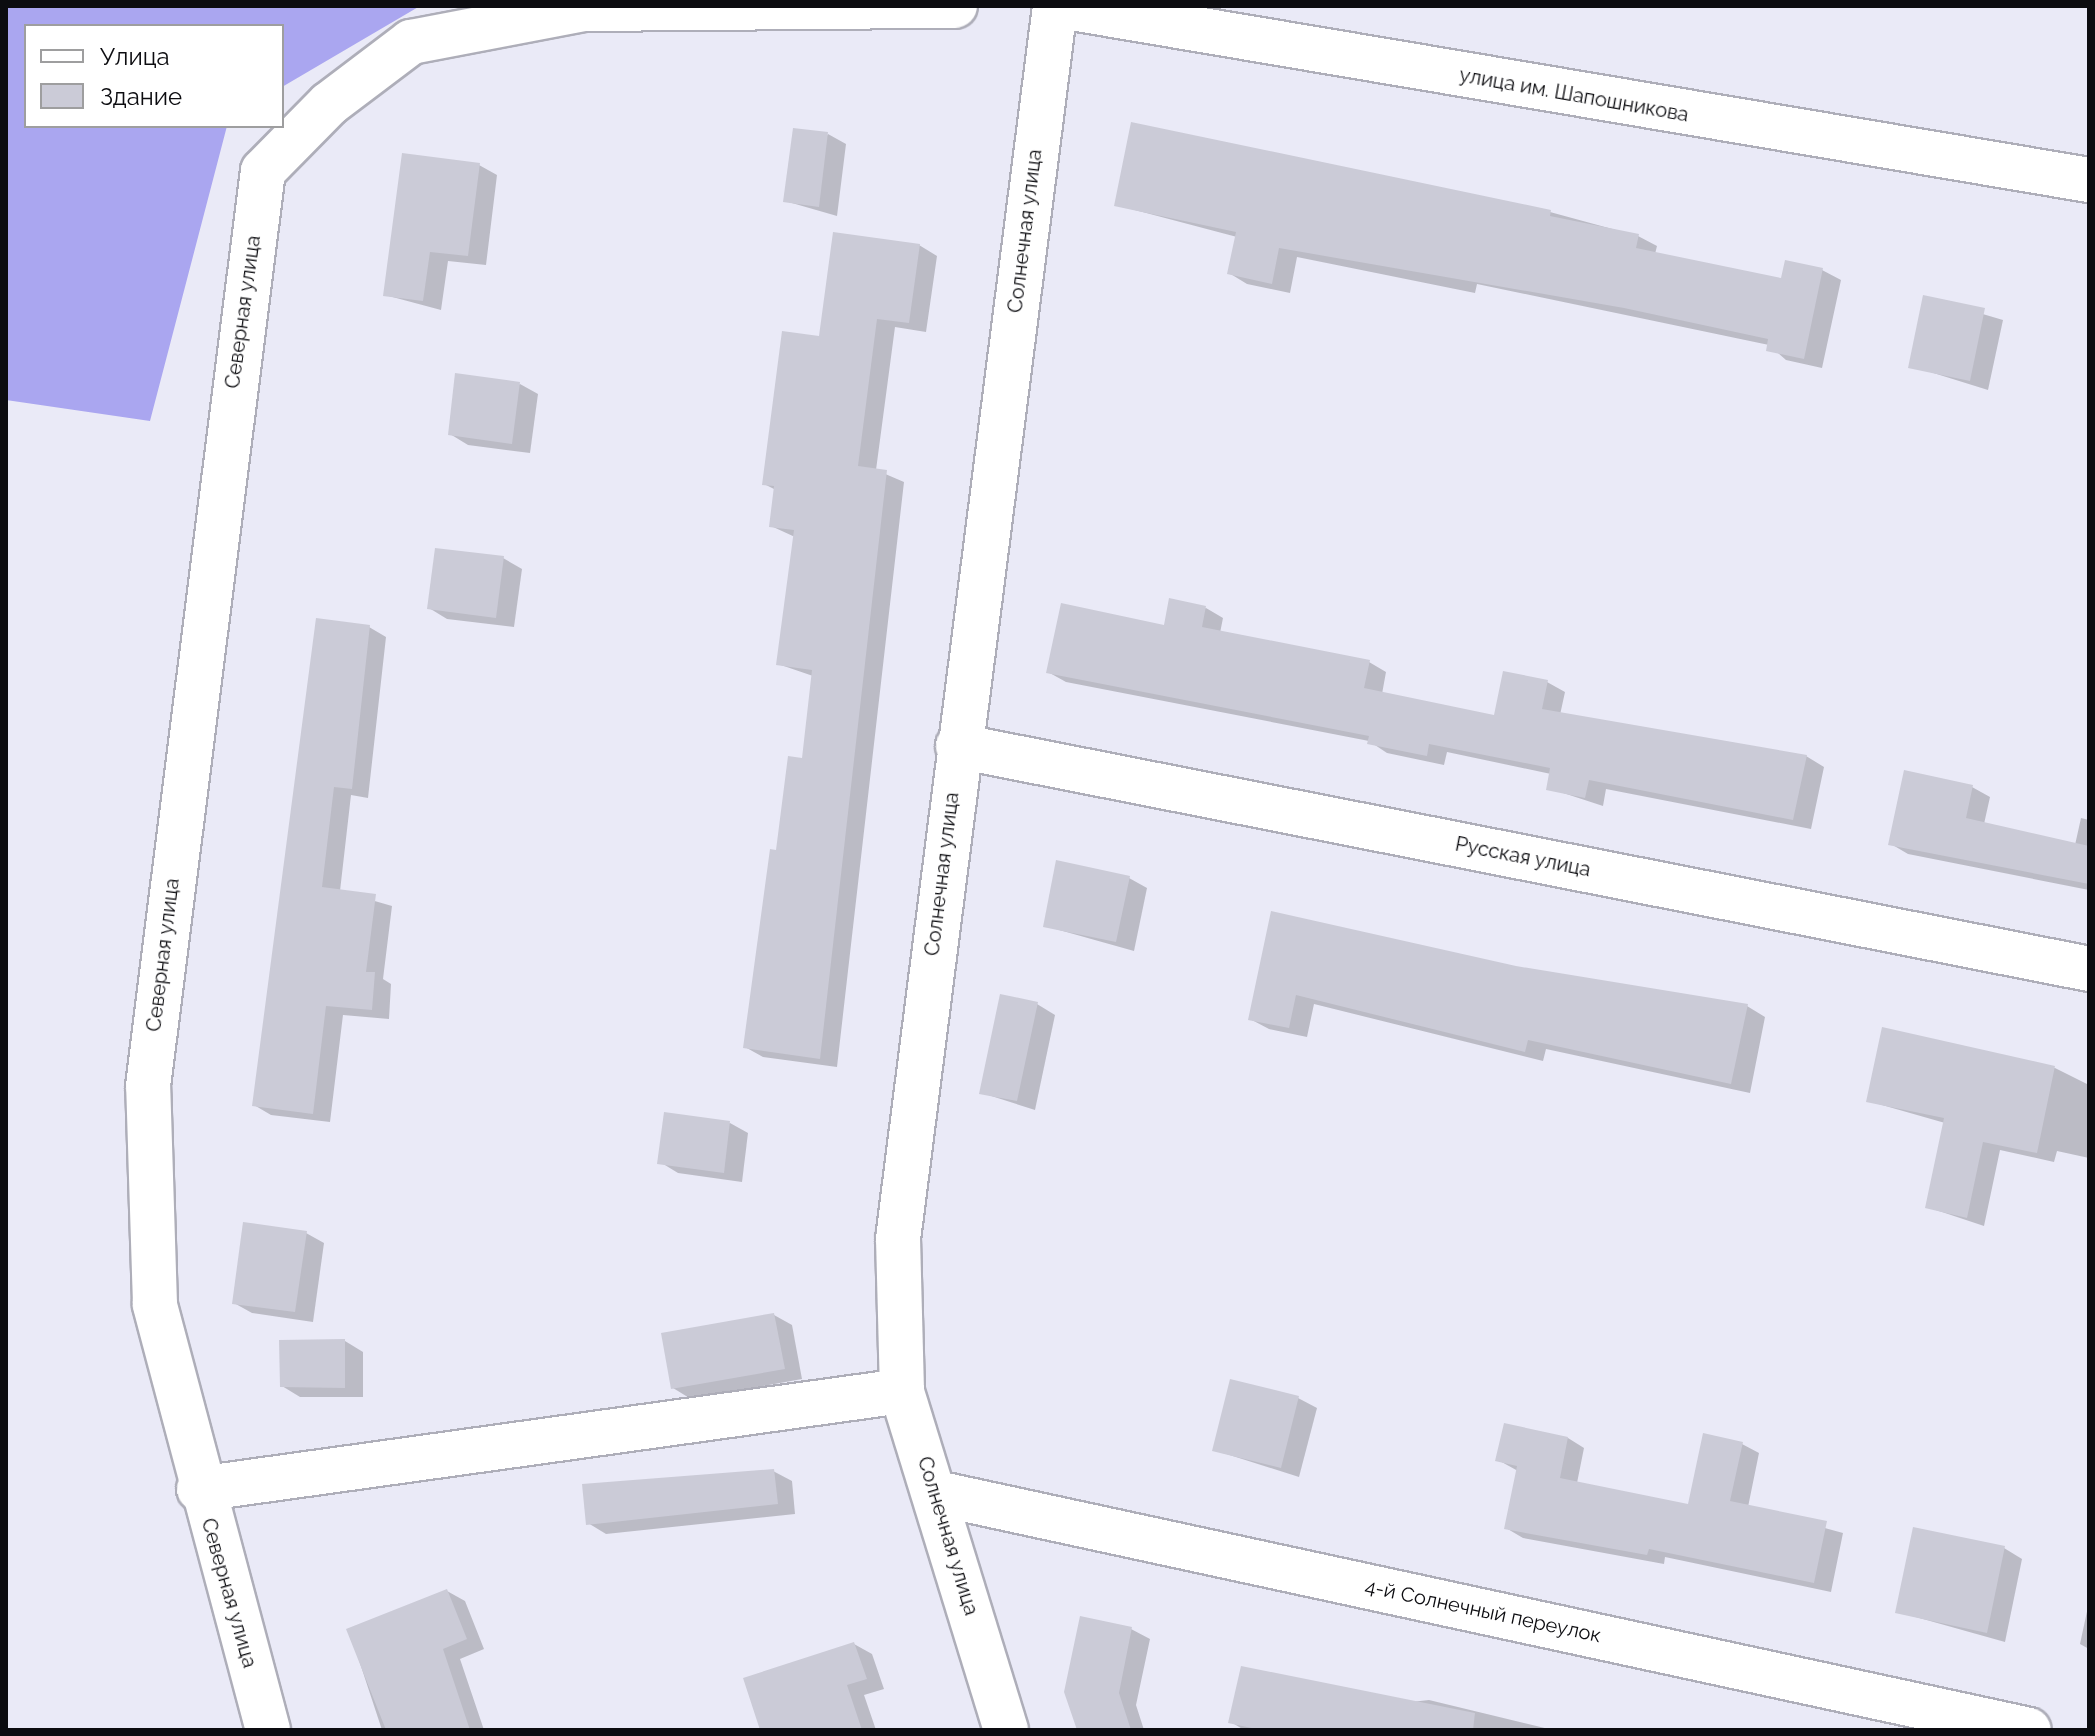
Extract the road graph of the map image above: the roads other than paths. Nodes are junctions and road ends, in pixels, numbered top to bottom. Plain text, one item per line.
1 (955, 6) edge
2 (1057, 6) edge
3 (2089, 180) edge
4 (958, 746) junction
5 (2089, 969) edge
6 (902, 1391) junction
7 (199, 1489) junction
8 (936, 1493) junction
9 (268, 1730) edge
10 (1006, 1730) edge
11 (2029, 1730) edge

1 - 7 street, Северная улица
2 - 3 street, улица им. Шапошникова
2 - 4 street, Солнечная улица
4 - 5 street, Русская улица
4 - 6 street, Солнечная улица
6 - 7 street
6 - 8 street, Солнечная улица
7 - 9 street, Северная улица
8 - 10 street, Солнечная улица
8 - 11 street, 4-й Солнечный переулок

